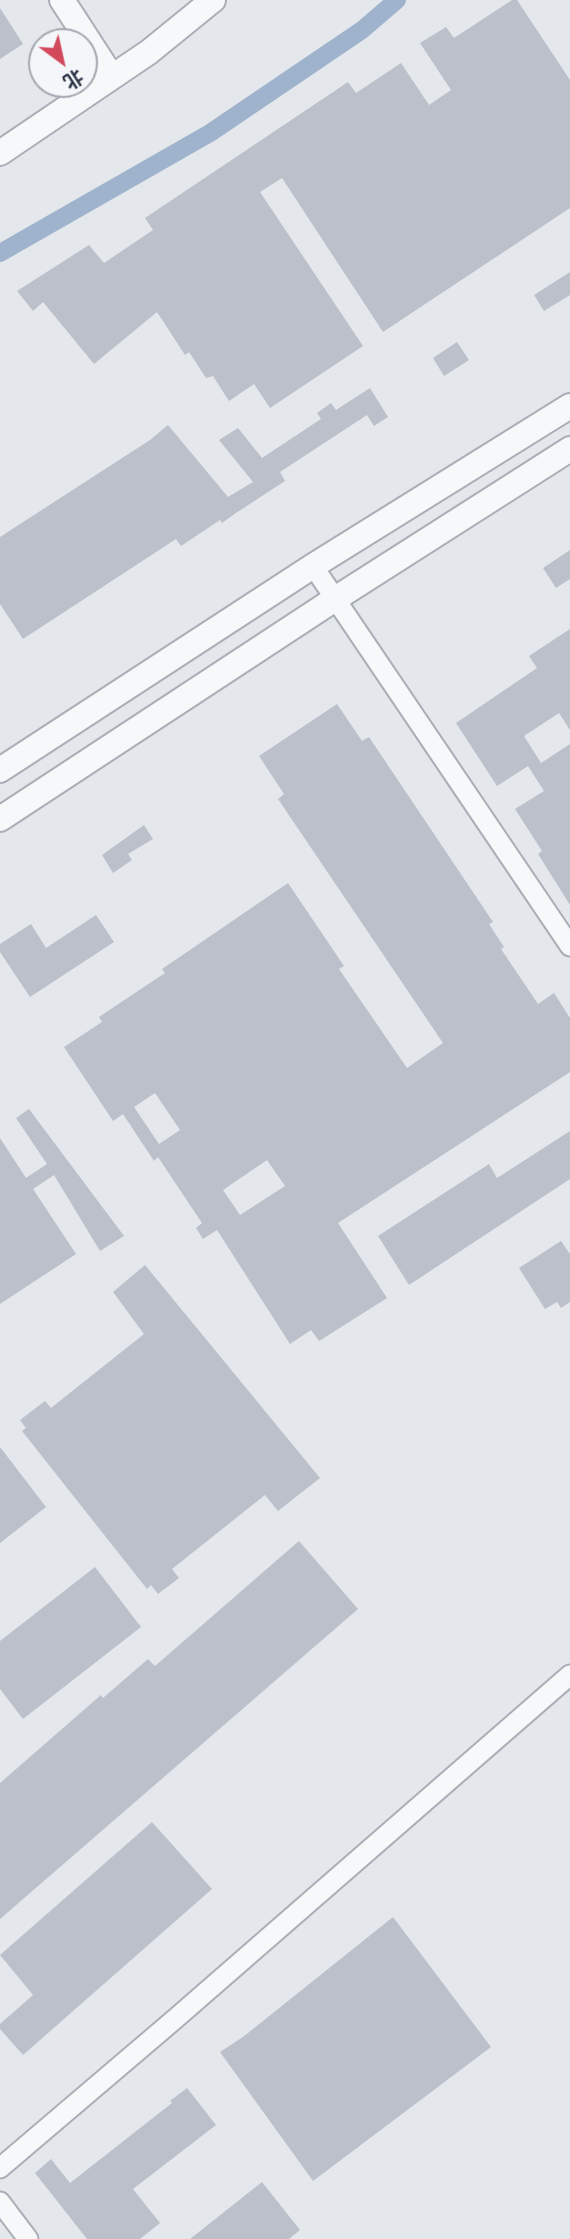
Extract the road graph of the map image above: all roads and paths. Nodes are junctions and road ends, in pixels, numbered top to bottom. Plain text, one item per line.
1 (62, 0) edge
2 (212, 0) edge
3 (112, 77) junction
4 (0, 153) edge
5 (570, 406) edge
6 (570, 449) edge
7 (313, 566) junction
8 (335, 599) junction
9 (0, 770) edge
10 (0, 819) edge
11 (570, 947) edge
12 (570, 1675) edge
13 (0, 2168) edge
14 (0, 2202) edge
15 (28, 2239) edge

1 - 3 street
2 - 3 street
3 - 4 street
5 - 7 street
6 - 8 street
7 - 8 street
7 - 9 street
8 - 10 street
8 - 11 street
12 - 13 street
14 - 15 street

